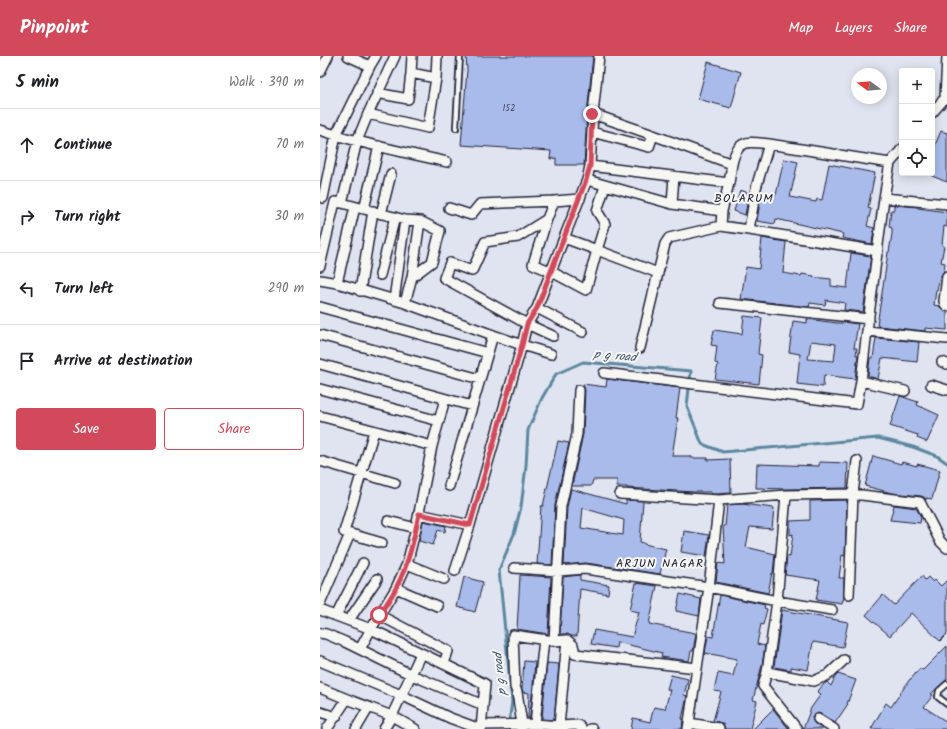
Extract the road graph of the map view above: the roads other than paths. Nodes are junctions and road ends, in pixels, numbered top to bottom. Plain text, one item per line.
1 (328, 56) edge
2 (376, 56) edge
3 (395, 56) edge
4 (412, 56) edge
5 (437, 56) edge
6 (460, 56) edge
7 (599, 56) edge
8 (351, 57) edge
9 (947, 57) edge
10 (370, 66) junction
11 (320, 72) edge
12 (411, 73) junction
13 (436, 78) junction
14 (377, 93) junction
15 (946, 98) edge
16 (935, 110) edge
17 (368, 114) junction
18 (592, 114) junction
19 (456, 128) dead end
20 (320, 130) edge
21 (592, 132) junction
22 (336, 135) junction
23 (654, 135) junction
24 (357, 141) junction
25 (768, 144) junction
26 (379, 146) junction
27 (899, 152) edge
28 (447, 162) dead end
29 (890, 163) junction
30 (732, 164) junction
31 (590, 166) junction
32 (391, 174) dead end
33 (674, 176) junction
34 (586, 180) junction
35 (729, 183) junction
36 (605, 186) junction
37 (322, 197) edge
38 (884, 198) junction
39 (580, 199) junction
40 (554, 201) junction
41 (342, 203) junction
42 (672, 204) junction
43 (947, 204) edge
44 (449, 208) dead end
45 (364, 209) junction
46 (722, 211) junction
47 (377, 213) junction
48 (400, 219) junction
49 (547, 219) junction
50 (420, 221) junction
51 (720, 226) junction
52 (749, 230) junction
53 (564, 238) junction
54 (597, 250) junction
55 (878, 251) junction
56 (320, 266) edge
57 (552, 272) junction
58 (658, 272) junction
59 (380, 275) dead end
60 (947, 276) edge
61 (412, 277) junction
62 (320, 280) edge
63 (337, 283) junction
64 (360, 291) junction
65 (394, 300) junction
66 (405, 303) junction
67 (720, 303) dead end
68 (947, 306) edge
69 (320, 307) edge
70 (537, 308) junction
71 (869, 319) junction
72 (527, 324) junction
73 (867, 331) junction
74 (583, 332) dead end
75 (320, 335) edge
76 (493, 335) junction
77 (553, 336) dead end
78 (947, 339) edge
79 (522, 345) junction
80 (640, 348) dead end
81 (488, 353) junction
82 (551, 354) dead end
83 (320, 364) edge
84 (604, 373) dead end
85 (480, 379) junction
86 (862, 381) junction
87 (931, 384) dead end
88 (320, 389) edge
89 (579, 390) dead end
90 (947, 390) edge
91 (905, 391) dead end
92 (445, 399) junction
93 (472, 406) junction
94 (320, 416) edge
95 (439, 421) junction
96 (374, 431) junction
97 (432, 446) junction
98 (857, 461) dead end
99 (320, 462) edge
100 (362, 473) junction
101 (395, 483) dead end
102 (449, 486) dead end
103 (620, 494) dead end
104 (853, 494) junction
105 (786, 495) junction
106 (719, 500) junction
107 (419, 514) junction
108 (388, 521) dead end
109 (470, 525) junction
110 (416, 528) junction
111 (350, 534) junction
112 (943, 540) edge
113 (382, 543) dead end
114 (947, 548) edge
115 (363, 563) dead end
116 (407, 564) junction
117 (514, 568) dead end
118 (455, 571) dead end
119 (558, 571) junction
120 (377, 579) dead end
121 (444, 579) dead end
122 (324, 585) edge
123 (396, 588) junction
124 (709, 588) junction
125 (849, 595) dead end
126 (777, 601) junction
127 (320, 604) edge
128 (436, 606) dead end
129 (320, 610) edge
130 (832, 610) dead end
131 (379, 615) junction
132 (336, 616) junction
133 (349, 620) junction
134 (371, 628) junction
135 (320, 633) edge
136 (544, 639) junction
137 (567, 640) junction
138 (554, 641) junction
139 (360, 649) junction
140 (421, 653) junction
141 (844, 660) dead end
142 (320, 661) edge
143 (444, 664) junction
144 (698, 668) junction
145 (767, 672) junction
146 (412, 676) junction
147 (947, 684) edge
148 (320, 688) edge
149 (401, 694) junction
150 (347, 699) junction
151 (947, 704) edge
152 (484, 705) junction
153 (369, 707) junction
154 (320, 712) edge
155 (392, 716) junction
156 (336, 717) junction
157 (818, 720) dead end
158 (535, 724) junction
159 (521, 725) edge
160 (559, 726) junction
161 (689, 726) edge
162 (481, 728) edge
163 (719, 728) dead end
164 (327, 729) edge
165 (356, 729) edge
166 (384, 729) edge
167 (415, 729) edge
168 (582, 729) edge
169 (797, 729) edge
170 (834, 729) edge

1 - 11 street
2 - 10 street
3 - 14 street
4 - 12 street
5 - 13 street
6 - 19 lane
7 - 18 street
8 - 10 street
9 - 15 street
10 - 22 street
12 - 13 street
12 - 14 street
13 - 17 street
14 - 17 street
15 - 16 street
17 - 24 street
18 - 21 street
18 - 23 street
20 - 22 street
21 - 23 street
21 - 31 street
22 - 24 street
22 - 37 street
23 - 30 street
24 - 26 street
24 - 41 street
25 - 29 street
25 - 30 street
25 - 52 street
26 - 28 street
26 - 45 street
27 - 29 street
29 - 38 street
30 - 35 street
31 - 33 street
31 - 34 street
32 - 47 street
33 - 35 street
33 - 42 street
34 - 36 street
34 - 39 street
35 - 46 street
36 - 42 street
36 - 54 street
37 - 41 street
38 - 43 street
38 - 55 street
39 - 40 street
39 - 53 street
40 - 44 street
40 - 49 street
41 - 45 street
41 - 56 street
42 - 46 street
45 - 47 street
45 - 63 street
46 - 51 street
47 - 48 street
47 - 64 street
48 - 50 street
48 - 59 street
48 - 65 street
49 - 57 street
49 - 72 street
50 - 61 street
50 - 61 street
51 - 52 street
51 - 58 street
52 - 55 street
53 - 54 street
53 - 57 street
54 - 57 street
54 - 58 street
55 - 71 street
57 - 70 street
58 - 80 street
60 - 68 street
61 - 66 street
62 - 63 street
63 - 64 street
64 - 65 street
65 - 66 street
66 - 76 street
67 - 71 street
69 - 81 street
70 - 72 street
70 - 74 street
71 - 73 street
72 - 77 street
72 - 79 street
73 - 78 street
73 - 86 street
75 - 85 street
76 - 79 street
76 - 81 street
79 - 82 street
79 - 109 street
81 - 85 street
83 - 92 street
84 - 86 street
85 - 93 street
86 - 91 street
87 - 90 street
88 - 95 street
89 - 119 street
92 - 93 street
92 - 95 street
93 - 102 street
94 - 96 street
95 - 97 street
96 - 97 street
96 - 100 street
97 - 107 street
98 - 104 street
99 - 100 street
100 - 101 street
100 - 111 street
103 - 106 street
104 - 105 street
104 - 112 street
104 - 125 street
105 - 106 street
105 - 126 street
106 - 124 street
107 - 109 street
107 - 110 street
108 - 110 street
109 - 118 street
110 - 116 street
111 - 113 street
111 - 122 street
112 - 114 street
115 - 132 street
116 - 121 street
116 - 123 street
117 - 119 street
119 - 124 street
119 - 138 street
120 - 133 street
122 - 127 street
123 - 128 street
123 - 131 street
124 - 126 street
124 - 144 street
126 - 130 street
126 - 145 street
129 - 132 street
131 - 134 street
131 - 143 street
132 - 133 street
133 - 134 street
134 - 139 street
134 - 140 street
135 - 139 street
136 - 138 street
136 - 158 street
136 - 159 street
137 - 138 street
137 - 144 street
137 - 160 street
139 - 146 street
140 - 143 street
140 - 146 street
141 - 145 street
142 - 149 street
143 - 152 street
144 - 161 street
145 - 169 street
146 - 149 street
146 - 152 street
147 - 151 lane
148 - 150 street
149 - 155 street
149 - 162 street
150 - 153 street
150 - 156 street
152 - 162 street
153 - 155 street
153 - 165 street
154 - 156 street
155 - 166 street
155 - 167 street
156 - 164 street
157 - 170 street
158 - 159 street
158 - 160 street
159 - 162 street
160 - 168 street
161 - 163 street

